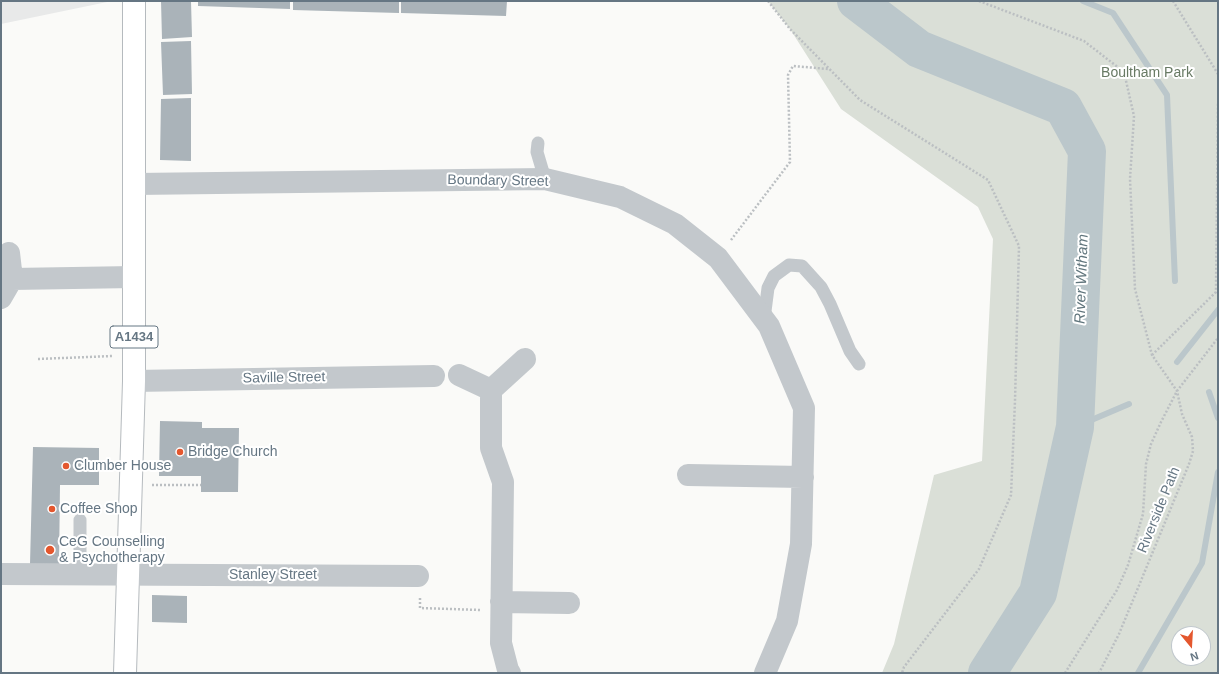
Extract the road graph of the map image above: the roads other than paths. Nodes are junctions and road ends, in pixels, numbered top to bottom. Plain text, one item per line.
1 (134, 1) edge
2 (538, 143) dead end
3 (545, 179) junction
4 (135, 184) junction
5 (10, 253) dead end
6 (134, 277) junction
7 (12, 279) junction
8 (1, 298) edge
9 (764, 319) junction
10 (525, 359) dead end
11 (859, 364) dead end
12 (459, 374) dead end
13 (434, 376) dead end
14 (134, 381) junction
15 (491, 390) junction
16 (688, 475) dead end
17 (803, 477) junction
18 (80, 520) dead end
19 (1, 574) edge
20 (80, 574) junction
21 (129, 574) junction
22 (418, 576) road end
23 (569, 603) dead end
24 (501, 606) junction
25 (125, 673) edge
26 (510, 673) edge
27 (765, 673) edge

1 - 4 main road, A1434
2 - 3 lane
3 - 4 street, Boundary Street
3 - 9 street, Boundary Street
4 - 6 main road, A1434
5 - 7 street
6 - 7 street
6 - 14 main road, A1434
7 - 8 street
9 - 11 lane
9 - 17 street, Boundary Street
10 - 15 street
12 - 15 street
13 - 14 street, Saville Street
14 - 21 main road, A1434
15 - 24 street
16 - 17 street
17 - 27 street, Boundary Street
18 - 20 lane
19 - 20 street, Stanley Street
20 - 21 street, Stanley Street
21 - 22 street, Stanley Street
21 - 25 main road, A1434
23 - 24 street
24 - 26 street

